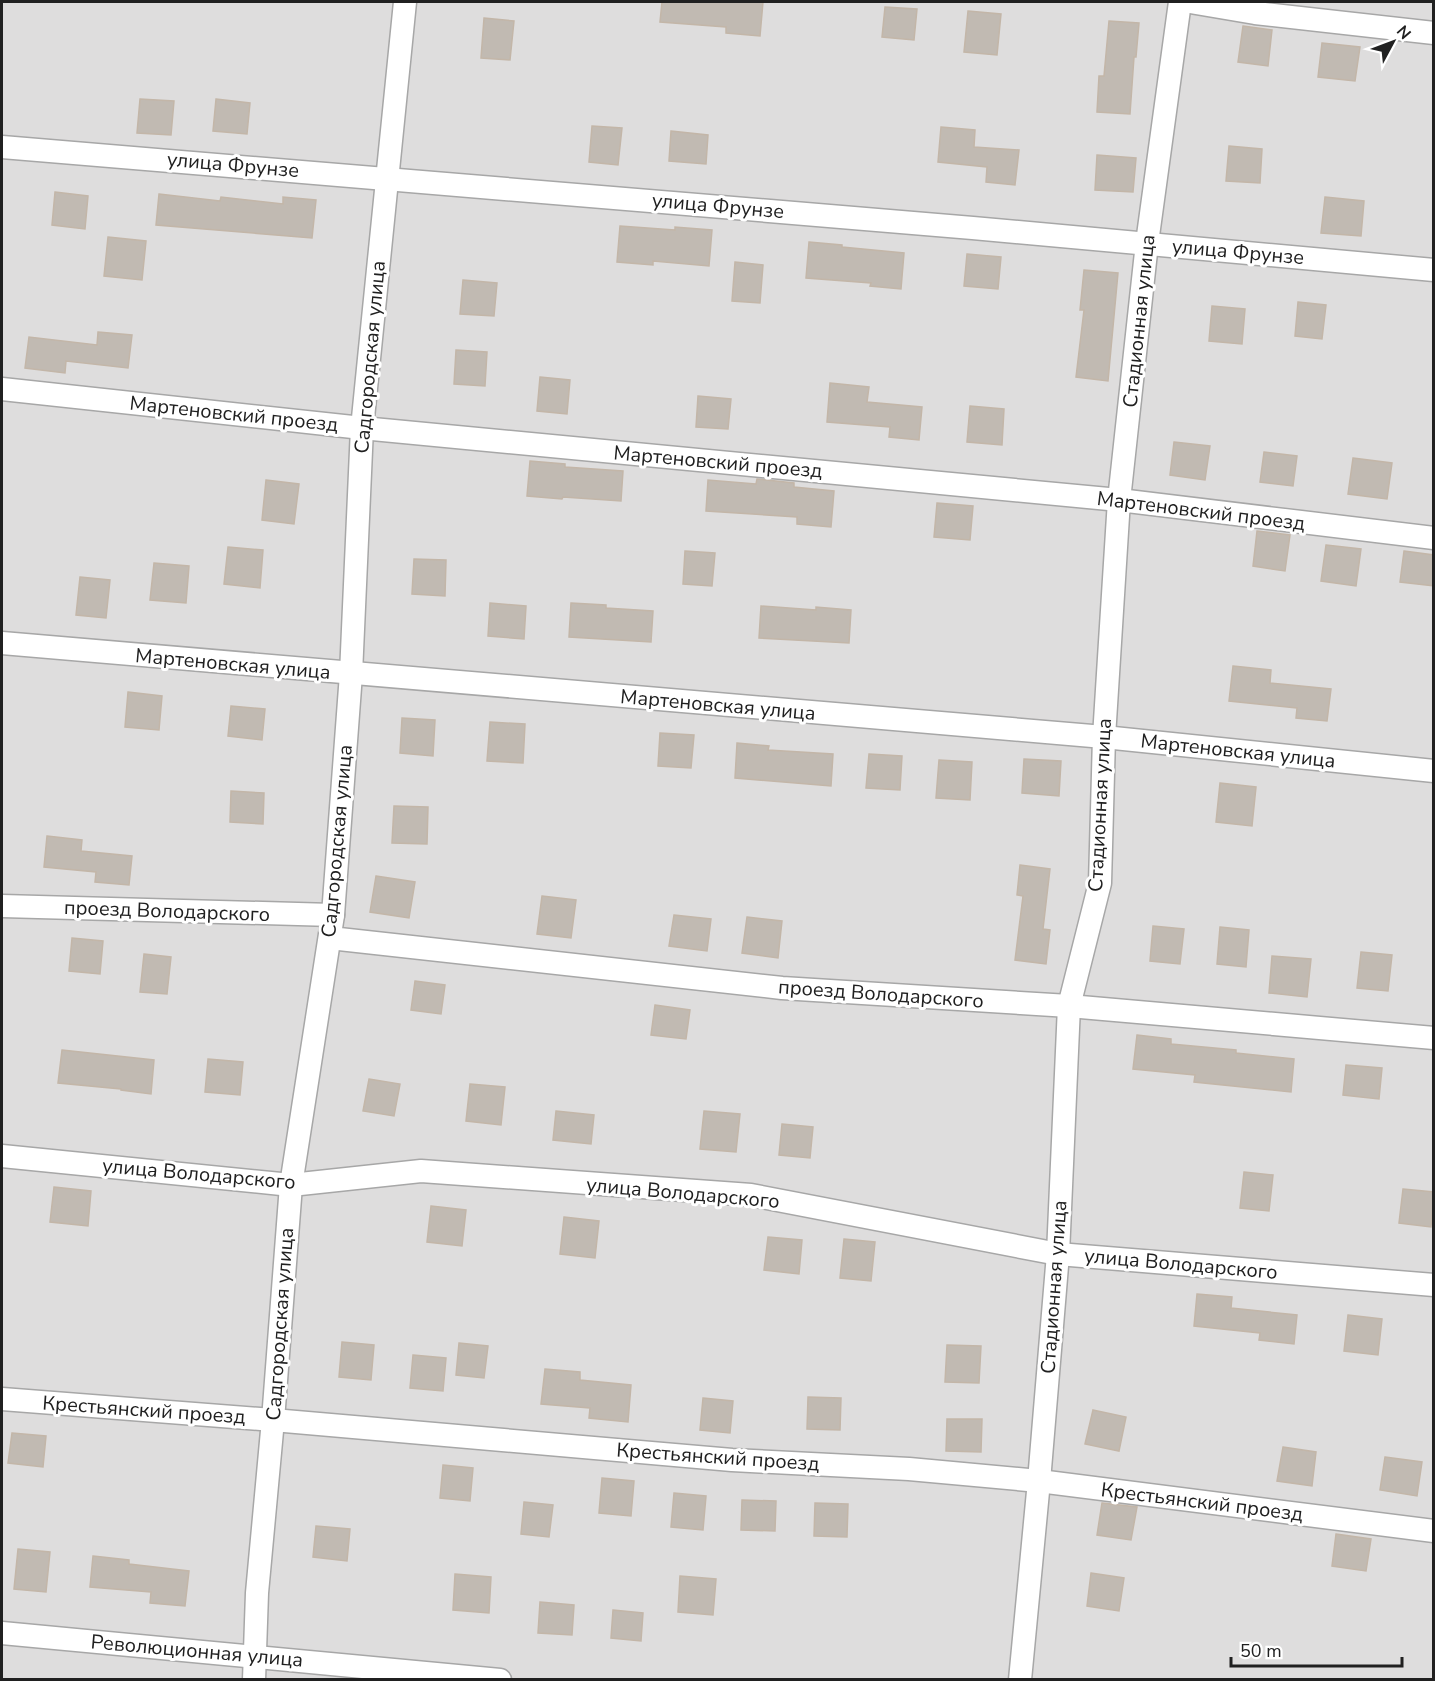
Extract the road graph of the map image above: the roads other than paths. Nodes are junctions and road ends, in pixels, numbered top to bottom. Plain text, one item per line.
1 (405, 2) edge
2 (1180, 2) edge
3 (1190, 2) edge
4 (1434, 33) edge
5 (2, 147) edge
6 (388, 177) junction
7 (1147, 243) junction
8 (1434, 270) edge
9 (2, 389) edge
10 (362, 428) junction
11 (1119, 500) junction
12 (1434, 538) edge
13 (2, 644) edge
14 (351, 674) junction
15 (1104, 737) junction
16 (1434, 771) edge
17 (2, 906) edge
18 (333, 915) junction
19 (330, 938) junction
20 (1069, 1006) junction
21 (1434, 1038) edge
22 (2, 1156) edge
23 (291, 1185) junction
24 (1058, 1254) junction
25 (1434, 1285) edge
26 (2, 1399) edge
27 (273, 1420) junction
28 (1039, 1481) junction
29 (1434, 1531) edge
30 (2, 1633) edge
31 (255, 1656) junction
32 (254, 1680) edge
33 (500, 1680) edge
34 (1020, 1680) edge

1 - 6 street, Садгородская улица
2 - 7 street, Стадионная улица
3 - 4 street
5 - 6 street, улица Фрунзе
6 - 7 street, улица Фрунзе
6 - 10 street, Садгородская улица
7 - 8 street, улица Фрунзе
7 - 11 street, Стадионная улица
9 - 10 street, Мартеновский проезд
10 - 11 street, Мартеновский проезд
10 - 14 street, Садгородская улица
11 - 12 street, Мартеновский проезд
11 - 15 street, Стадионная улица
13 - 14 street, Мартеновская улица
14 - 15 street, Мартеновская улица
14 - 18 street, Садгородская улица
15 - 16 street, Мартеновская улица
15 - 20 street, Стадионная улица
17 - 18 street, проезд Володарского
18 - 19 street, Садгородская улица
19 - 20 street, проезд Володарского
19 - 23 street, Садгородская улица
20 - 21 street, проезд Володарского
20 - 24 street, Стадионная улица
22 - 23 street, улица Володарского
23 - 24 street, улица Володарского
23 - 27 street, Садгородская улица
24 - 25 street, улица Володарского
24 - 28 street, Стадионная улица
26 - 27 street, Крестьянский проезд
27 - 28 street, Крестьянский проезд
27 - 31 street, Садгородская улица
28 - 29 street, Крестьянский проезд
28 - 34 street, Стадионная улица
30 - 31 street, Революционная улица
31 - 32 street, Садгородская улица
31 - 33 street, Революционная улица

